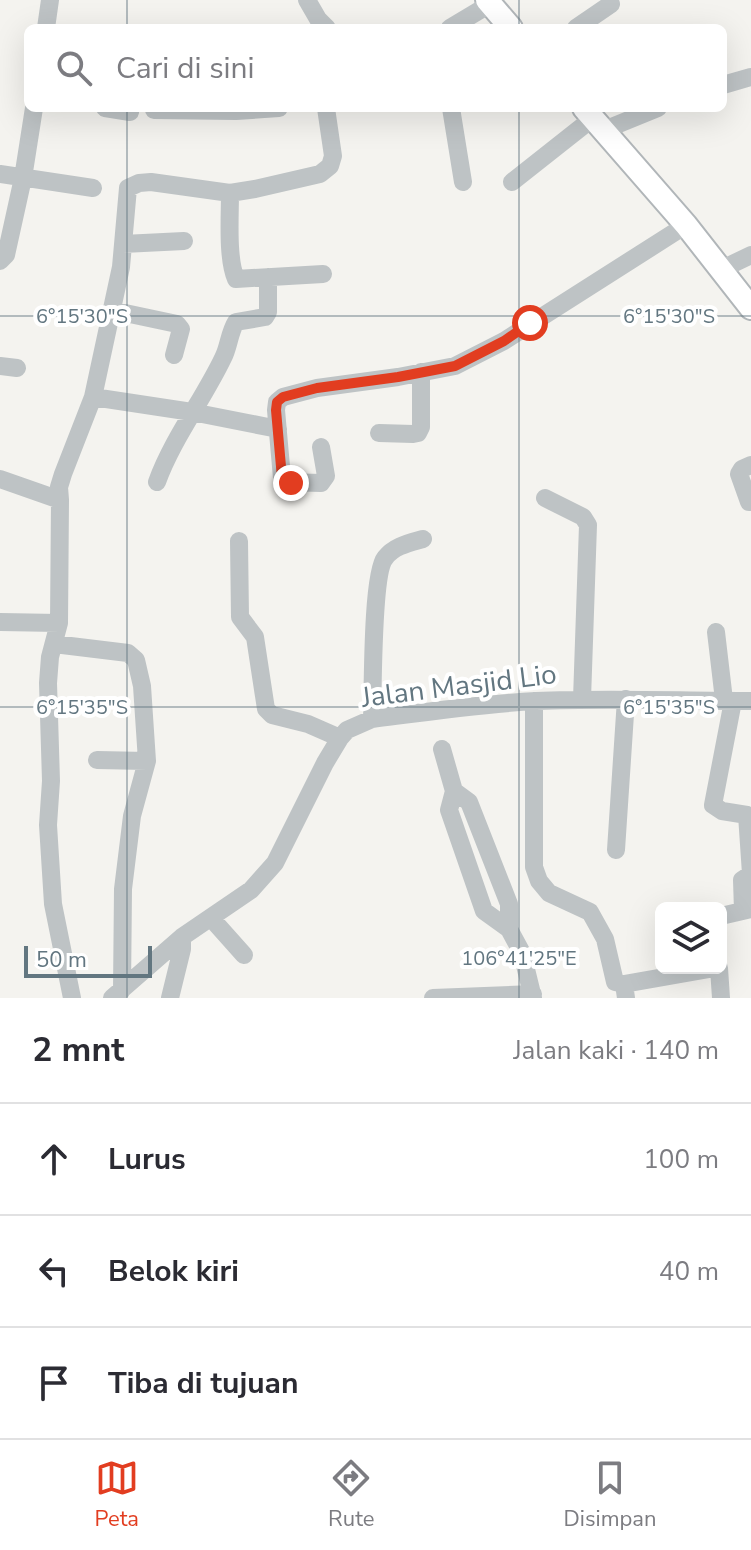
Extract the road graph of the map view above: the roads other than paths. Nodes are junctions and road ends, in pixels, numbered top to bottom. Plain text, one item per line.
1 (50, 0) edge
2 (307, 0) edge
3 (489, 2) edge
4 (611, 4) dead end
5 (47, 24) edge
6 (323, 24) edge
7 (456, 24) edge
8 (508, 24) edge
9 (582, 24) edge
10 (751, 77) edge
11 (727, 84) edge
12 (33, 112) edge
13 (327, 112) edge
14 (452, 112) edge
15 (635, 112) edge
16 (594, 119) edge
17 (0, 174) edge
18 (23, 178) junction
19 (463, 182) dead end
20 (512, 182) dead end
21 (93, 188) dead end
22 (230, 193) junction
23 (686, 225) junction
24 (184, 241) dead end
25 (123, 244) junction
26 (751, 255) edge
27 (0, 261) edge
28 (720, 270) junction
29 (323, 274) dead end
30 (268, 277) junction
31 (751, 308) edge
32 (111, 310) junction
33 (174, 355) dead end
34 (421, 372) junction
35 (93, 397) junction
36 (192, 412) junction
37 (278, 429) junction
38 (379, 433) dead end
39 (321, 447) dead end
40 (751, 465) edge
41 (0, 479) edge
42 (157, 482) dead end
43 (545, 498) dead end
44 (60, 500) junction
45 (751, 502) edge
46 (423, 539) dead end
47 (239, 541) dead end
48 (0, 622) edge
49 (59, 623) junction
50 (716, 632) dead end
51 (54, 644) junction
52 (582, 699) junction
53 (626, 699) junction
54 (736, 700) edge
55 (534, 701) junction
56 (372, 719) junction
57 (340, 738) junction
58 (442, 749) dead end
59 (97, 760) dead end
60 (147, 761) junction
61 (616, 850) dead end
62 (747, 910) edge
63 (727, 915) edge
64 (211, 918) junction
65 (182, 937) junction
66 (244, 955) dead end
67 (693, 974) edge
68 (718, 974) edge
69 (625, 991) edge
70 (117, 994) edge
71 (533, 996) edge
72 (72, 998) edge
73 (170, 998) edge
74 (433, 998) edge
75 (721, 998) edge

1 - 5 street
2 - 6 street
3 - 7 street
3 - 8 main road
4 - 9 street
10 - 11 street
12 - 18 street
13 - 22 street
14 - 19 street
15 - 16 street
16 - 20 street
16 - 23 main road
17 - 18 street
18 - 21 street
18 - 27 street
22 - 25 street
22 - 30 street
23 - 28 main road
23 - 34 street
24 - 25 street
25 - 32 street
26 - 28 street
28 - 31 main road
29 - 30 street
30 - 36 street
32 - 33 street
32 - 35 street
34 - 37 street
34 - 38 street
35 - 36 street
35 - 44 street
36 - 37 street
36 - 42 street
37 - 39 street
40 - 45 street
41 - 44 street
43 - 52 street
44 - 49 street
46 - 56 street
47 - 57 street
48 - 49 street
49 - 51 street
50 - 54 street
51 - 60 street
51 - 72 street
52 - 53 street, Jalan Masjid Lio
52 - 55 street, Jalan Masjid Lio
53 - 54 street, Jalan Masjid Lio
53 - 61 street
54 - 62 street
55 - 56 street, Jalan Masjid Lio
55 - 69 street
56 - 57 street, Jalan Masjid Lio
57 - 64 street, Jalan Masjid Lio
58 - 71 street
59 - 60 street
60 - 70 street
62 - 63 street
64 - 65 street, Jalan Masjid Lio
64 - 66 street
65 - 70 street, Jalan Masjid Lio
65 - 73 street
67 - 69 street
68 - 75 street
71 - 74 street

